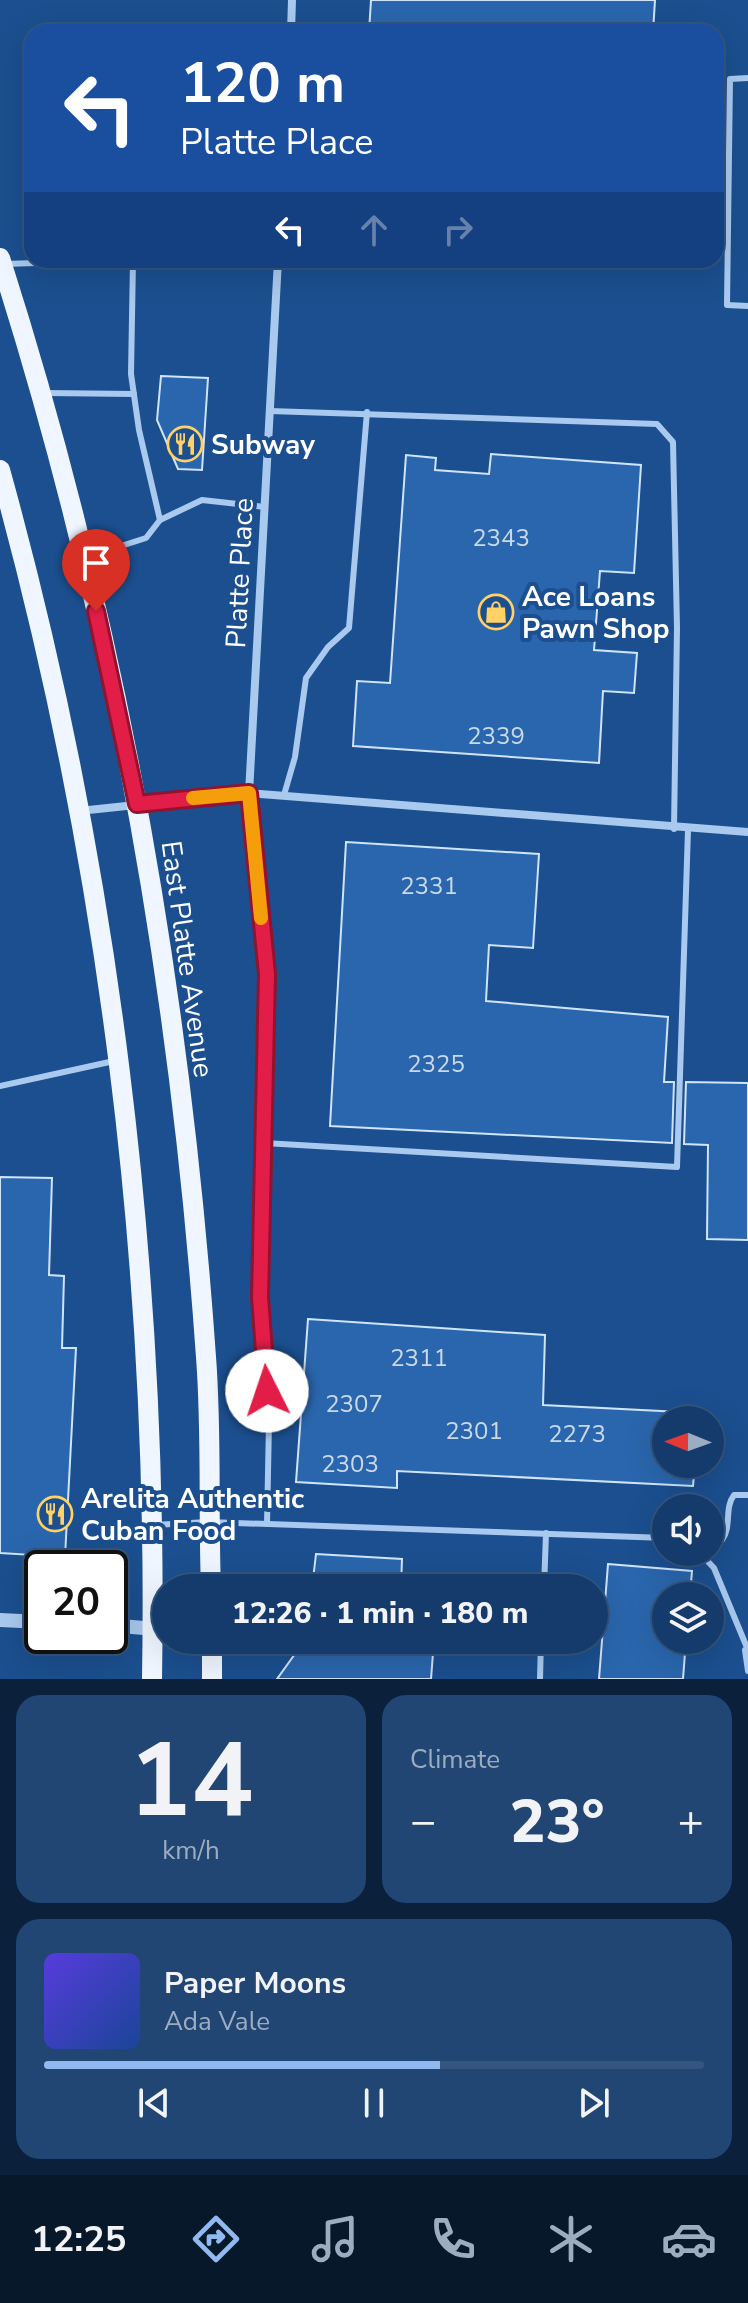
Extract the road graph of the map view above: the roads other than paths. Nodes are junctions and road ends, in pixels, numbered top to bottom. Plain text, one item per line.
1 (292, 0) edge
2 (291, 24) edge
3 (748, 78) edge
4 (1, 261) edge
5 (24, 261) edge
6 (132, 268) edge
7 (278, 268) edge
8 (748, 306) edge
9 (0, 309) edge
10 (26, 340) junction
11 (41, 393) junction
12 (134, 394) junction
13 (270, 411) junction
14 (367, 412) junction
15 (0, 470) edge
16 (265, 507) junction
17 (160, 520) junction
18 (82, 550) junction
19 (249, 793) junction
20 (284, 795) junction
21 (137, 804) junction
22 (78, 811) junction
23 (674, 829) junction
24 (688, 830) junction
25 (748, 832) edge
26 (118, 1060) junction
27 (0, 1086) edge
28 (264, 1143) junction
29 (748, 1495) edge
30 (208, 1522) junction
31 (267, 1524) junction
32 (152, 1525) junction
33 (546, 1533) junction
34 (652, 1537) edge
35 (724, 1537) edge
36 (712, 1566) edge
37 (155, 1574) edge
38 (210, 1574) edge
39 (545, 1574) edge
40 (0, 1620) edge
41 (24, 1621) edge
42 (128, 1627) edge
43 (152, 1629) edge
44 (747, 1650) edge
45 (156, 1654) edge
46 (212, 1654) edge
47 (541, 1654) edge
48 (748, 1671) edge
49 (152, 1679) edge
50 (212, 1679) edge
51 (540, 1679) edge

1 - 2 street
3 - 8 lane
4 - 5 lane
4 - 10 main road, East Platte Avenue
6 - 12 lane
7 - 13 street, Platte Place
9 - 10 main road
10 - 11 main road, East Platte Avenue
11 - 12 lane
11 - 18 main road, East Platte Avenue
12 - 17 lane
13 - 14 lane
13 - 16 street, Platte Place
14 - 20 lane
14 - 23 lane
15 - 22 main road
16 - 17 lane
16 - 19 street, Platte Place
17 - 18 lane
18 - 21 main road, East Platte Avenue
19 - 20 street
19 - 21 street
19 - 28 lane
20 - 23 street
21 - 22 street
21 - 30 main road, East Platte Avenue
22 - 26 main road
23 - 24 street
24 - 25 street
24 - 28 lane
26 - 27 lane
26 - 32 main road
28 - 31 lane
29 - 35 lane
30 - 31 lane
30 - 32 lane
30 - 38 main road, East Platte Avenue
31 - 33 lane
32 - 37 main road
33 - 34 lane
33 - 39 lane
36 - 44 lane
40 - 41 street
42 - 43 street
44 - 48 lane
45 - 49 main road
46 - 50 main road
47 - 51 lane

